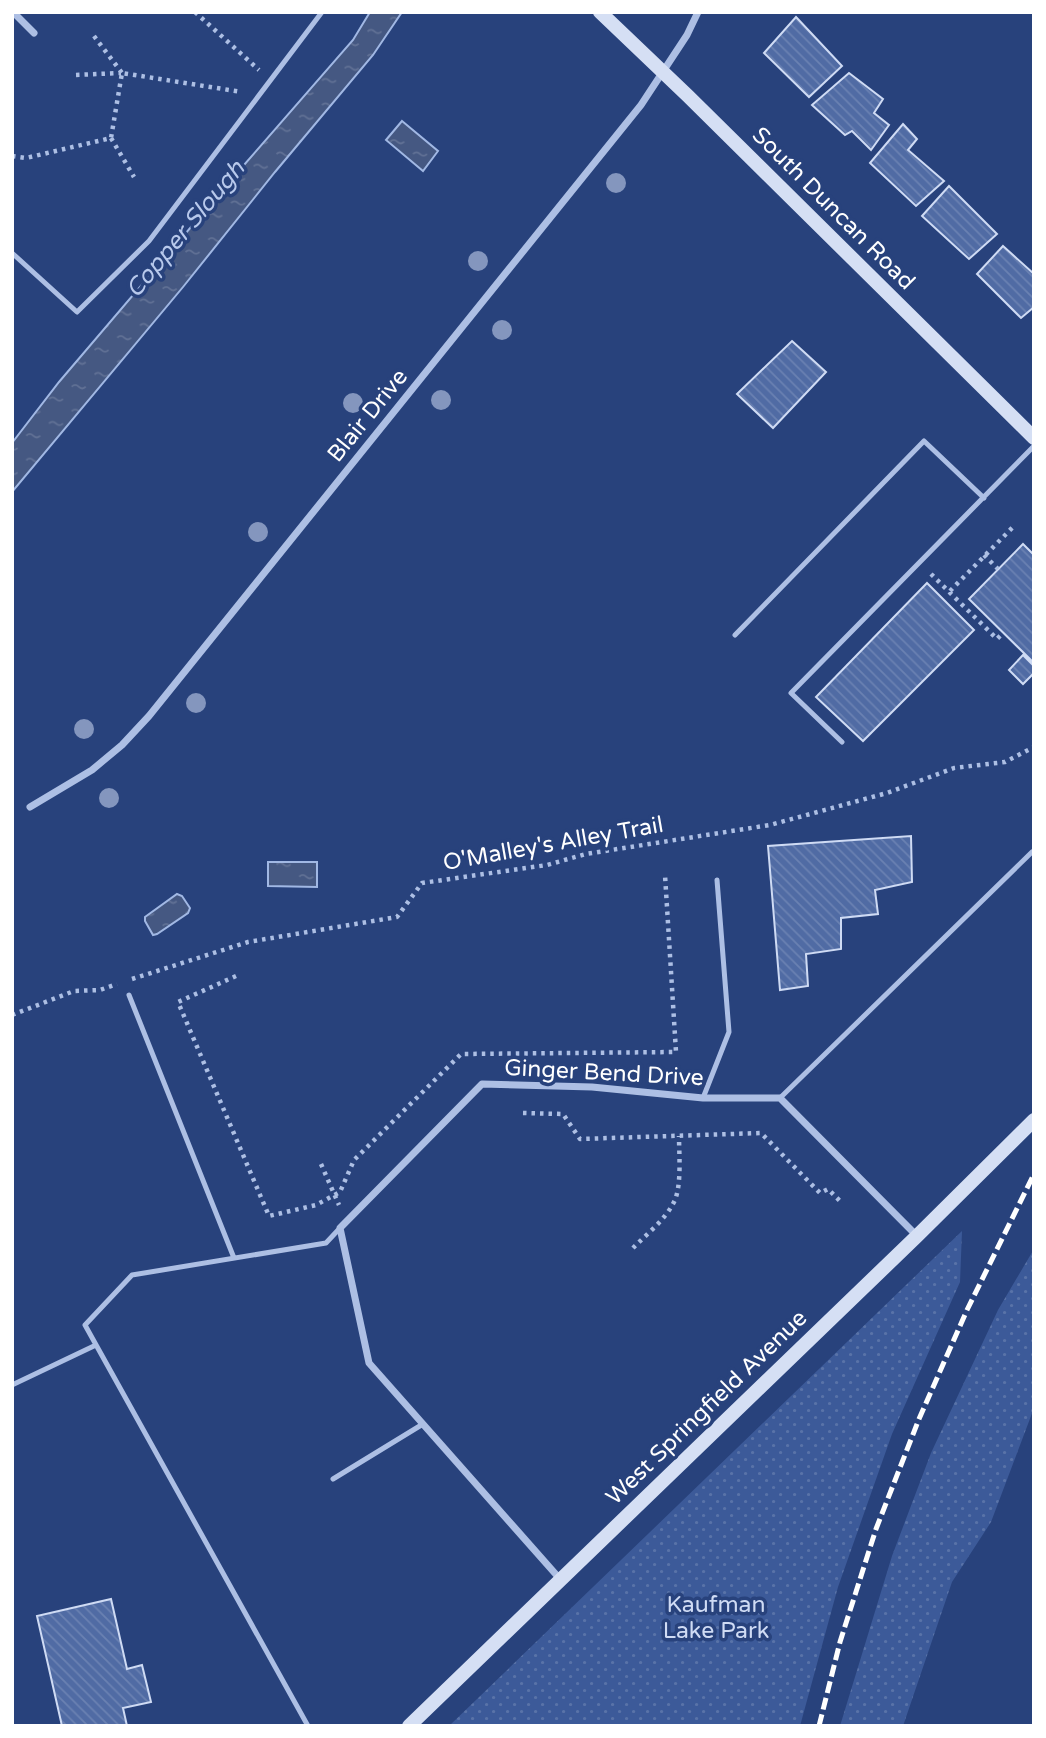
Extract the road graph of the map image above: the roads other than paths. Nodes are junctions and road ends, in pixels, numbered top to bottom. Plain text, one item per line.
1 (13, 12) edge
2 (322, 12) edge
3 (600, 12) edge
4 (698, 12) edge
5 (34, 33) dead end
6 (663, 72) junction
7 (12, 253) edge
8 (1034, 438) edge
9 (1034, 446) edge
10 (984, 498) junction
11 (735, 635) dead end
12 (842, 742) dead end
13 (30, 807) dead end
14 (1032, 852) edge
15 (717, 880) dead end
16 (128, 995) dead end
17 (703, 1098) junction
18 (780, 1098) junction
19 (1034, 1120) edge
20 (343, 1225) junction
21 (917, 1236) junction
22 (234, 1258) junction
23 (96, 1345) junction
24 (12, 1385) edge
25 (423, 1424) junction
26 (333, 1479) dead end
27 (561, 1580) junction
28 (308, 1726) edge
29 (409, 1726) edge

1 - 5 street
2 - 7 lane
3 - 6 main road, South Duncan Road
4 - 6 street, Blair Drive
6 - 8 main road, South Duncan Road
6 - 13 street, Blair Drive
9 - 10 lane
10 - 11 lane
10 - 12 lane
14 - 18 lane
15 - 17 lane
16 - 22 lane
17 - 18 street, Ginger Bend Drive
17 - 20 street, Ginger Bend Drive
18 - 21 street
19 - 21 main road, West Springfield Avenue
20 - 22 lane
20 - 25 street
21 - 27 main road, West Springfield Avenue
22 - 23 lane
23 - 24 lane
23 - 28 lane
25 - 26 lane
25 - 27 street
27 - 29 main road, West Springfield Avenue

